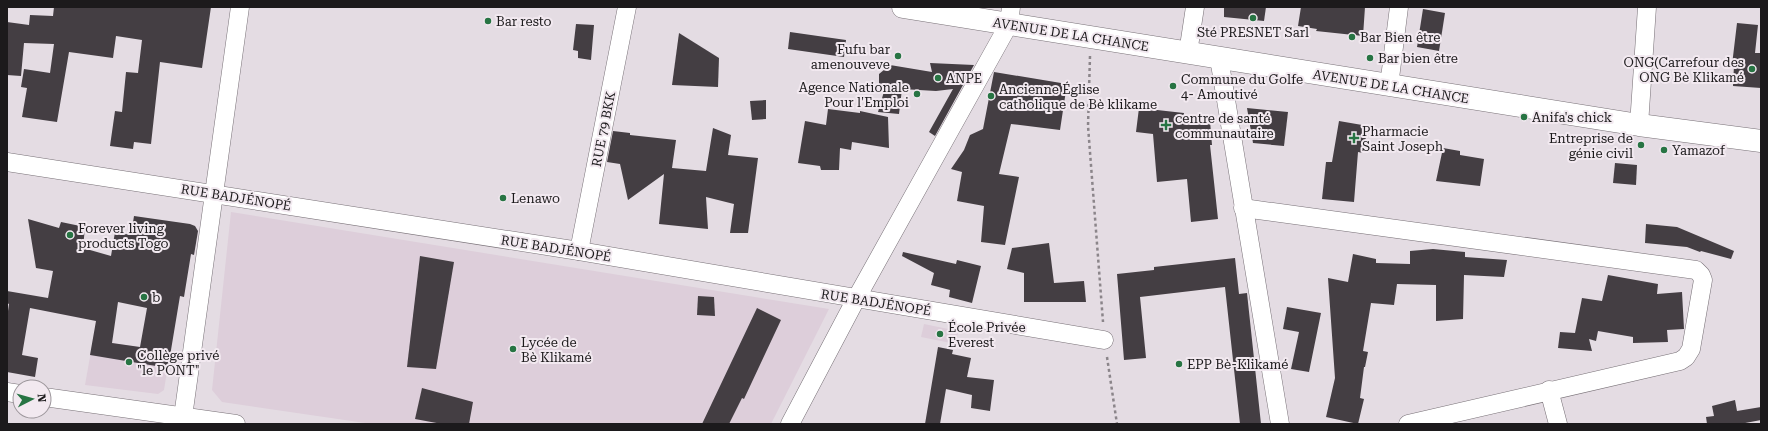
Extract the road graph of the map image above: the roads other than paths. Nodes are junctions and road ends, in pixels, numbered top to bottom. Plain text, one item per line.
1 (240, 7) edge
2 (627, 7) edge
3 (904, 7) edge
4 (1195, 7) edge
5 (1399, 7) edge
6 (1647, 7) edge
7 (1010, 16) edge
8 (1188, 53) junction
9 (1219, 58) junction
10 (1389, 86) junction
11 (1639, 125) junction
12 (1761, 141) edge
13 (7, 162) edge
14 (214, 194) junction
15 (1243, 208) junction
16 (579, 251) junction
17 (856, 299) junction
18 (1104, 340) road end
19 (1549, 390) junction
20 (52, 398) edge
21 (183, 420) edge
22 (236, 424) edge
23 (790, 424) edge
24 (1280, 424) edge
25 (1408, 424) edge
26 (1558, 424) edge

1 - 14 street
2 - 16 street, RUE 79 BKK
3 - 7 main road, AVENUE DE LA CHANCE
4 - 8 street
5 - 10 street
6 - 11 street
7 - 8 main road, AVENUE DE LA CHANCE
7 - 17 street
8 - 9 main road, AVENUE DE LA CHANCE
9 - 10 main road, AVENUE DE LA CHANCE
9 - 15 street
10 - 11 main road, AVENUE DE LA CHANCE
11 - 12 main road, AVENUE DE LA CHANCE
13 - 14 street, RUE BADJÉNOPÉ
14 - 16 street, RUE BADJÉNOPÉ
14 - 21 street
15 - 19 street
15 - 24 street
16 - 17 street, RUE BADJÉNOPÉ
17 - 18 street, RUE BADJÉNOPÉ
17 - 23 street
19 - 25 street
19 - 26 street
20 - 21 street
21 - 22 street

